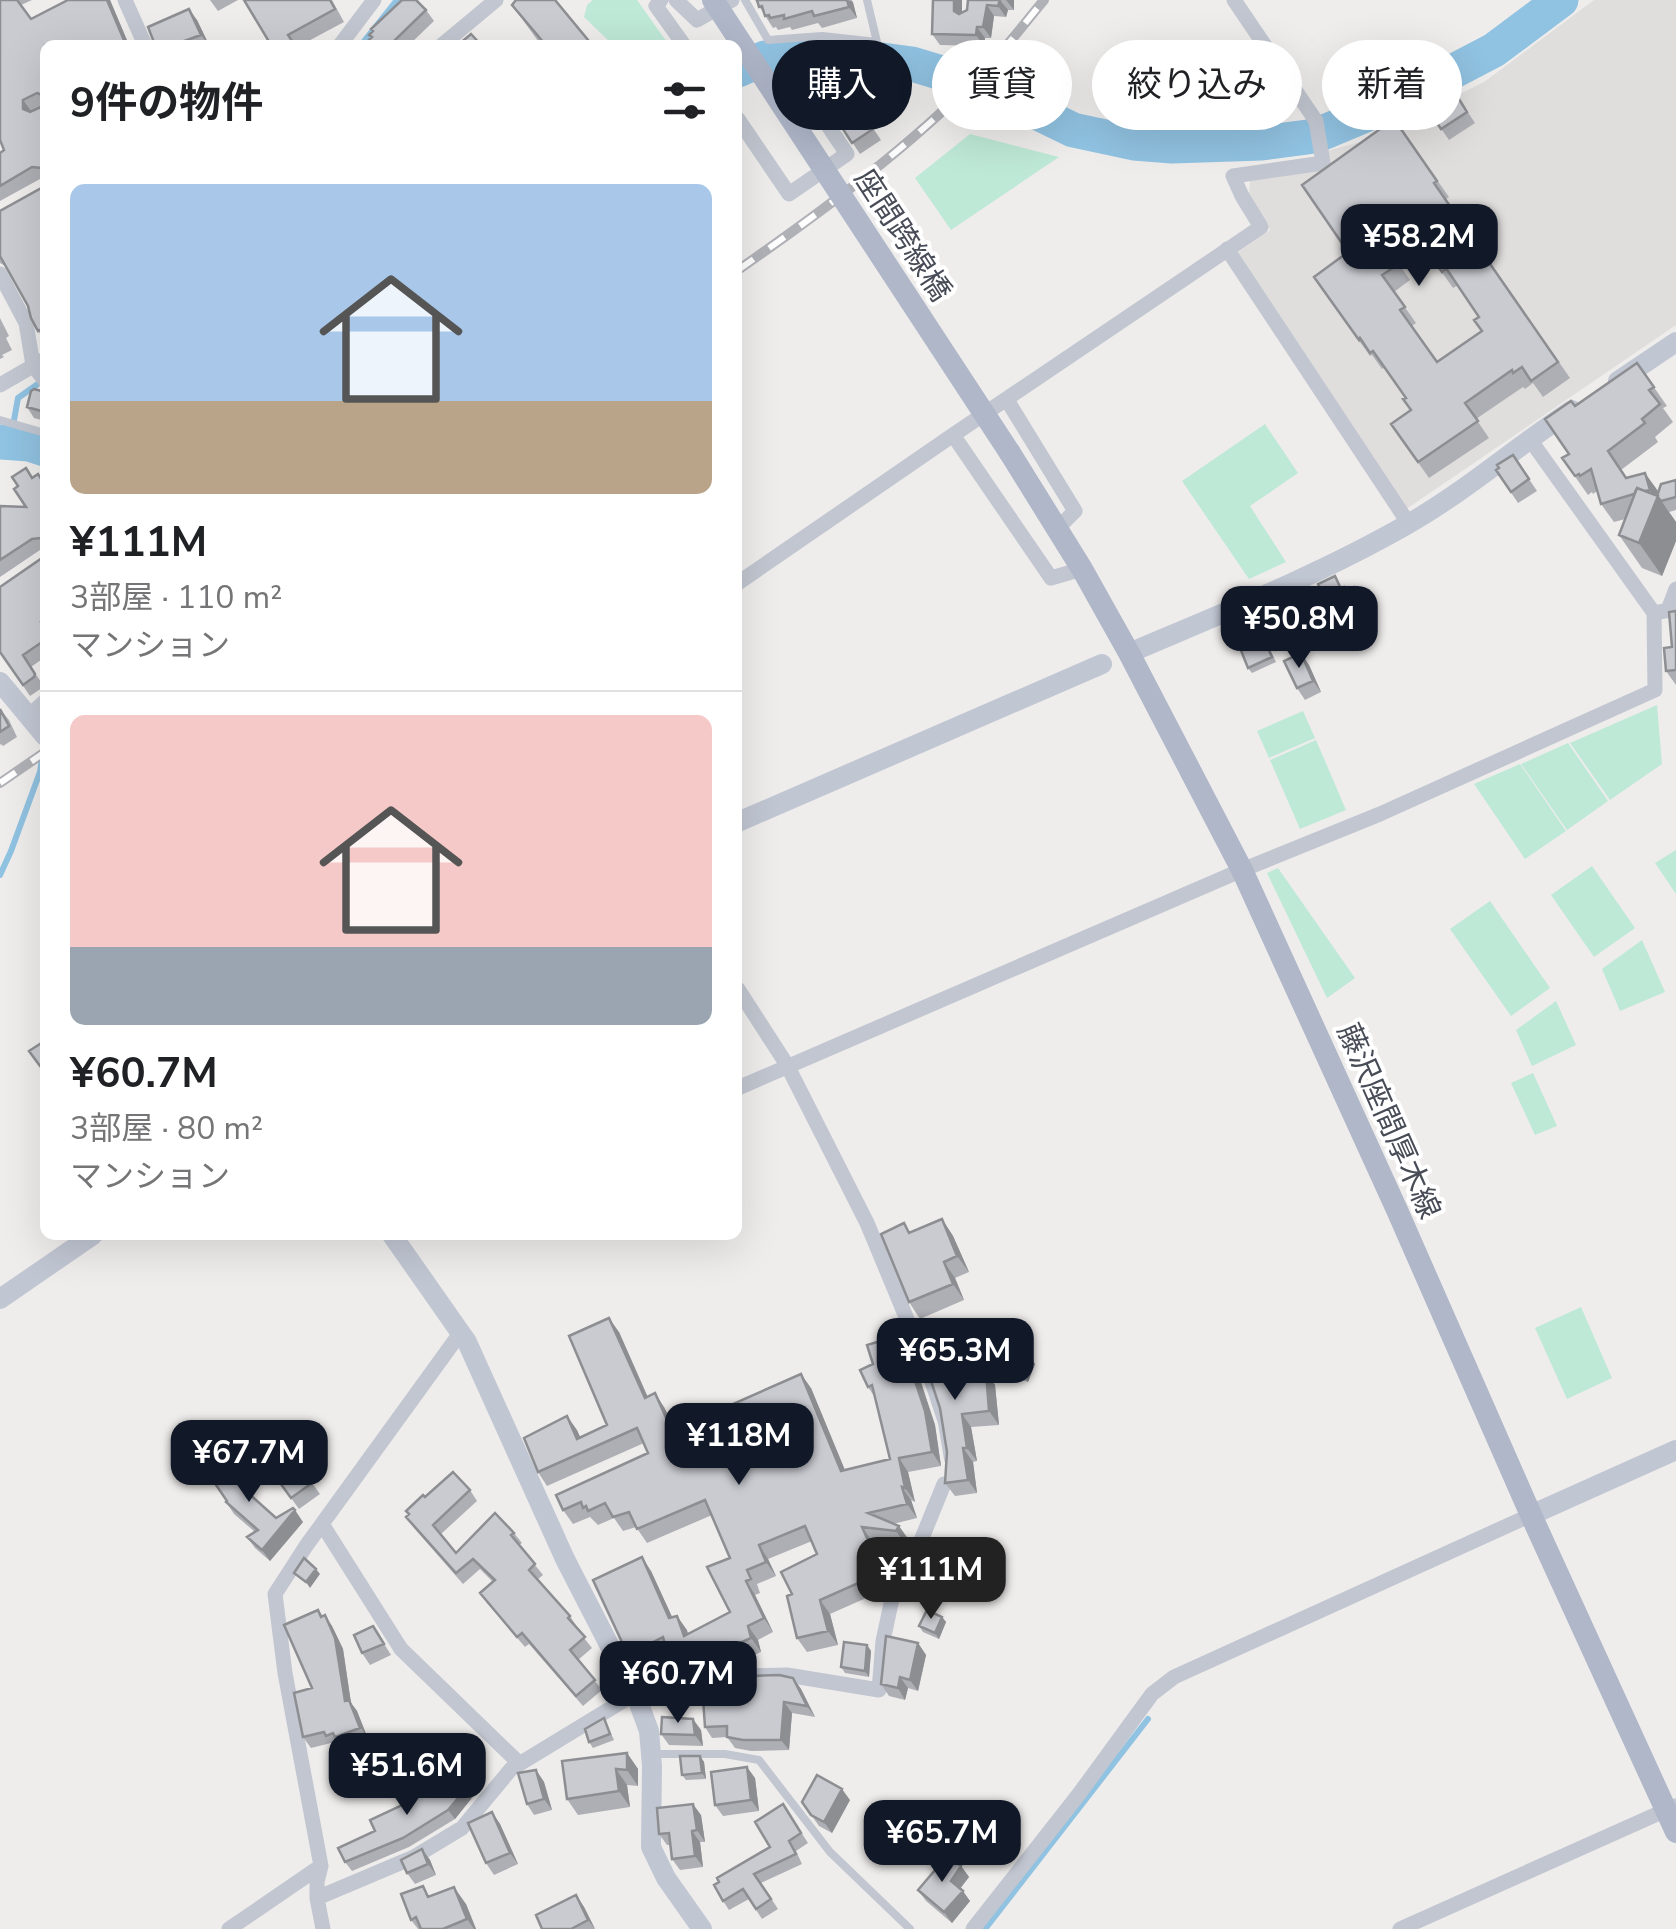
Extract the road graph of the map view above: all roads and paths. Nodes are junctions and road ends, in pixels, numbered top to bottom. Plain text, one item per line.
1 (125, 0) edge
2 (374, 0) edge
3 (496, 0) edge
4 (661, 0) edge
5 (676, 0) edge
6 (714, 0) edge
7 (732, 0) edge
8 (745, 0) edge
9 (867, 0) edge
10 (1234, 0) edge
11 (142, 40) edge
12 (344, 40) edge
13 (448, 40) edge
14 (680, 40) edge
15 (740, 40) edge
16 (742, 43) edge
17 (742, 124) edge
18 (831, 130) edge
19 (1227, 250) junction
20 (0, 274) edge
21 (1676, 342) edge
22 (40, 368) edge
23 (40, 371) edge
24 (0, 385) edge
25 (1007, 400) junction
26 (5, 421) edge
27 (40, 430) edge
28 (952, 434) junction
29 (1530, 438) junction
30 (1010, 454) joint
31 (1409, 524) junction
32 (1057, 529) junction
33 (1082, 569) junction
34 (742, 580) edge
35 (1676, 590) edge
36 (1666, 611) edge
37 (1128, 652) junction
38 (1102, 664) joint
39 (0, 682) edge
40 (37, 726) edge
41 (742, 820) edge
42 (1242, 870) junction
43 (742, 995) edge
44 (787, 1065) junction
45 (742, 1086) edge
46 (86, 1240) edge
47 (399, 1240) edge
48 (0, 1299) edge
49 (912, 1329) joint
50 (461, 1332) junction
51 (1676, 1450) edge
52 (944, 1484) joint
53 (1531, 1515) junction
54 (322, 1524) junction
55 (634, 1693) junction
56 (651, 1754) junction
57 (519, 1764) junction
58 (1671, 1808) edge
59 (1676, 1832) edge
60 (322, 1866) junction
61 (317, 1898) junction
62 (228, 1929) edge
63 (323, 1929) edge
64 (702, 1929) edge
65 (910, 1929) edge
66 (973, 1929) edge
67 (1400, 1929) edge

1 - 11 street
2 - 12 street
3 - 13 street
4 - 14 street
5 - 7 street
6 - 15 main road, 座間跨線橋, bridge
8 - 9 lane
10 - 19 street
16 - 30 main road, 座間跨線橋, bridge
17 - 18 street
19 - 25 street
19 - 31 street
20 - 22 street
21 - 29 street
23 - 24 street
25 - 28 street
25 - 32 street
26 - 27 lane
28 - 33 street
28 - 34 street
29 - 31 street
29 - 36 street
30 - 32 main road, 藤沢座間厚木線
31 - 37 street
32 - 33 main road, 藤沢座間厚木線
33 - 37 main road, 藤沢座間厚木線
35 - 36 street
36 - 42 street
37 - 38 street
37 - 42 main road, 藤沢座間厚木線
38 - 41 street
39 - 40 street
42 - 44 street
42 - 53 main road, 藤沢座間厚木線
43 - 44 street
44 - 45 street
44 - 49 street
46 - 48 street
47 - 50 street
49 - 52 lane
50 - 54 street
50 - 55 street
51 - 53 street
52 - 55 street
53 - 58 main road, 藤沢座間厚木線
53 - 66 street
54 - 57 street
54 - 60 street
55 - 56 street
55 - 57 street
56 - 64 street
56 - 65 lane
57 - 61 street
58 - 59 main road, 藤沢座間厚木線
58 - 67 street
60 - 61 street
60 - 62 street
61 - 63 street

